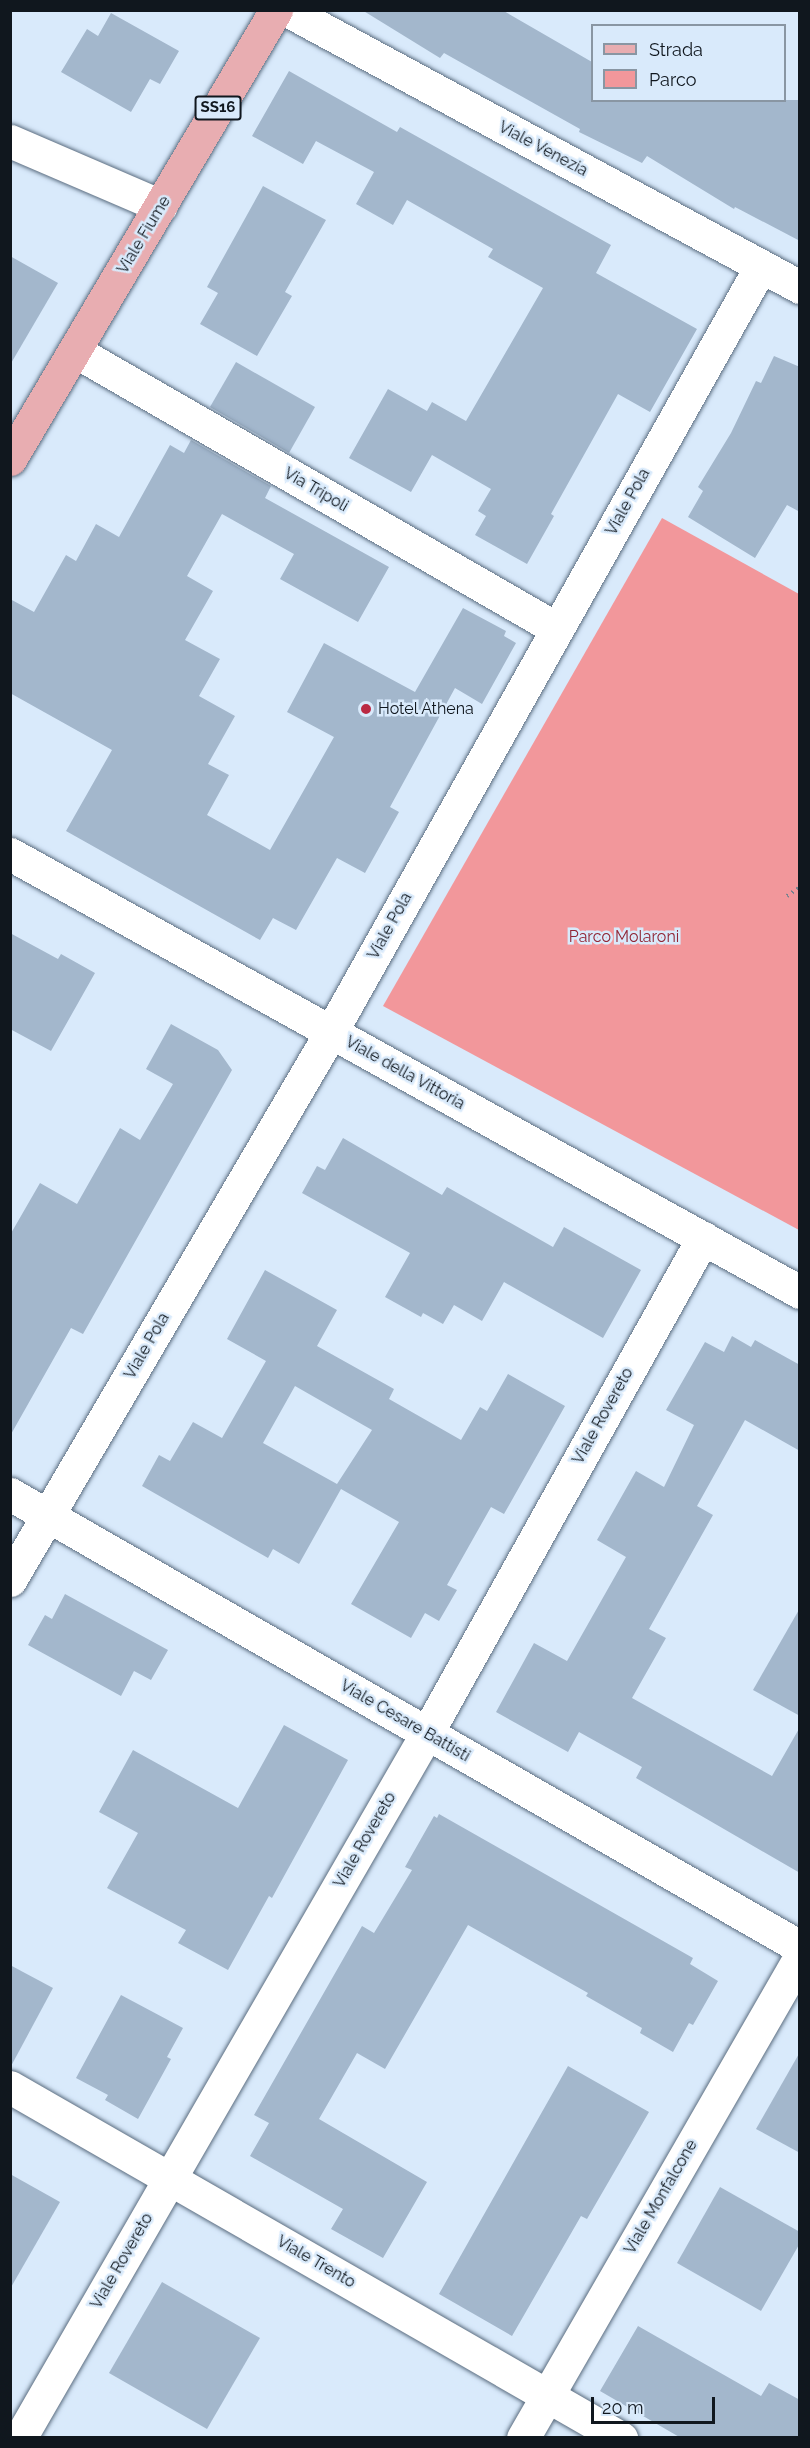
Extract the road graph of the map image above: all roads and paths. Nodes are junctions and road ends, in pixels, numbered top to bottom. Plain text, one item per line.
1 (276, 10) edge
2 (287, 10) edge
3 (10, 141) edge
4 (161, 206) junction
5 (761, 266) junction
6 (800, 287) edge
7 (75, 351) junction
8 (10, 459) edge
9 (557, 629) junction
10 (10, 854) edge
11 (800, 887) edge
12 (787, 896) dead end
13 (331, 1032) junction
14 (703, 1238) junction
15 (800, 1292) edge
16 (10, 1494) edge
17 (48, 1516) junction
18 (10, 1580) edge
19 (427, 1733) junction
20 (800, 1947) edge
21 (800, 1958) edge
22 (10, 2087) edge
23 (169, 2178) junction
24 (548, 2395) junction
25 (20, 2438) edge
26 (523, 2438) edge
27 (621, 2438) edge

1 - 4 main road, Viale Fiume / SS16
2 - 5 street, Viale Venezia
3 - 4 street
4 - 7 main road, Viale Fiume / SS16
5 - 6 street, Viale Venezia
5 - 9 street, Viale Pola
7 - 8 main road, Viale Fiume / SS16
7 - 9 street, Via Tripoli
9 - 13 street, Viale Pola
10 - 13 street, Viale della Vittoria
11 - 12 path
13 - 14 street, Viale della Vittoria
13 - 17 street, Viale Pola
14 - 15 street, Viale della Vittoria
14 - 19 street, Viale Rovereto
16 - 17 street, Viale Cesare Battisti
17 - 18 street, Viale Pola
17 - 19 street, Viale Cesare Battisti
19 - 20 street, Viale Cesare Battisti
19 - 23 street, Viale Rovereto
21 - 24 street, Viale Monfalcone
22 - 23 street, Viale Trento
23 - 24 street, Viale Trento
23 - 25 street, Viale Rovereto
24 - 26 street, Viale Monfalcone
24 - 27 street, Viale Trento

